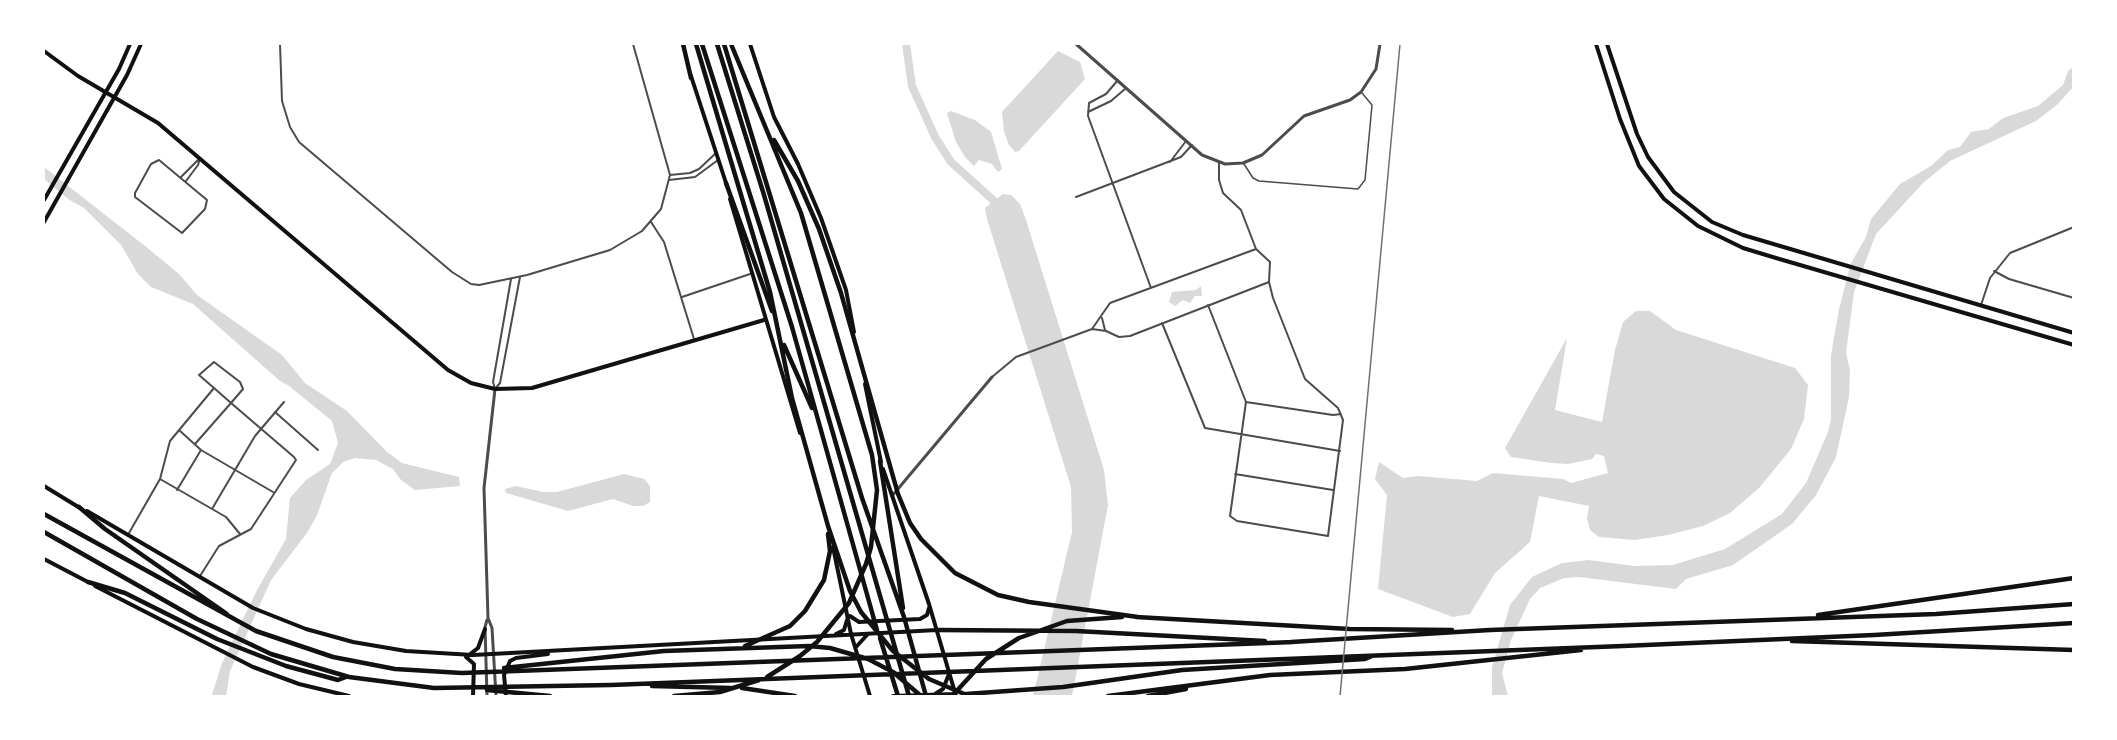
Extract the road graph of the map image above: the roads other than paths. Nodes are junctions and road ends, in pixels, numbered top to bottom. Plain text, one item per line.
1 (130, 44) edge
2 (141, 44) edge
3 (280, 44) edge
4 (633, 44) edge
5 (682, 44) edge
6 (696, 44) edge
7 (702, 44) edge
8 (717, 44) edge
9 (724, 44) edge
10 (731, 44) edge
11 (750, 44) edge
12 (1076, 44) edge
13 (1380, 44) edge
14 (1596, 44) edge
15 (1607, 44) edge
16 (44, 51) edge
17 (692, 78) joint
18 (1118, 80) junction
19 (1126, 88) junction
20 (106, 91) junction
21 (1361, 92) junction
22 (115, 96) junction
23 (1088, 112) junction
24 (766, 128) junction
25 (1186, 141) junction
26 (1192, 146) junction
27 (716, 153) junction
28 (200, 158) junction
29 (719, 159) junction
30 (1170, 162) junction
31 (1219, 162) junction
32 (1243, 163) junction
33 (670, 175) junction
34 (181, 177) junction
35 (669, 180) junction
36 (186, 181) junction
37 (726, 183) junction
38 (1111, 184) junction
39 (1076, 197) dead end
40 (44, 200) edge
41 (44, 222) edge
42 (651, 222) junction
43 (2073, 227) edge
44 (1256, 249) junction
45 (1994, 272) junction
46 (750, 274) junction
47 (520, 277) junction
48 (511, 279) junction
49 (1269, 282) junction
50 (1151, 288) junction
51 (681, 297) junction
52 (2073, 298) edge
53 (1981, 305) junction
54 (1208, 306) junction
55 (1101, 315) junction
56 (2012, 315) junction
57 (764, 320) junction
58 (1162, 323) junction
59 (2008, 325) junction
60 (1092, 329) junction
61 (1106, 331) junction
62 (2073, 333) edge
63 (695, 342) junction
64 (2073, 345) edge
65 (992, 377) joint
66 (214, 388) junction
67 (495, 389) junction
68 (284, 402) dead end
69 (1246, 402) junction
70 (231, 403) junction
71 (275, 412) junction
72 (1341, 414) junction
73 (818, 422) junction
74 (261, 429) junction
75 (179, 430) junction
76 (1241, 435) junction
77 (195, 444) junction
78 (201, 450) junction
79 (318, 450) dead end
80 (1340, 451) junction
81 (880, 461) junction
82 (235, 470) junction
83 (1235, 474) junction
84 (160, 479) junction
85 (44, 486) edge
86 (177, 490) junction
87 (1334, 490) junction
88 (273, 492) junction
89 (892, 496) junction
90 (79, 507) junction
91 (212, 509) junction
92 (44, 514) edge
93 (828, 526) junction
94 (44, 532) edge
95 (128, 535) junction
96 (241, 535) junction
97 (44, 559) edge
98 (199, 578) junction
99 (2073, 578) edge
100 (88, 582) junction
101 (929, 604) junction
102 (2073, 604) edge
103 (848, 613) junction
104 (903, 617) junction
105 (1138, 617) junction
106 (488, 618) junction
107 (1791, 618) junction
108 (236, 621) junction
109 (2073, 623) edge
110 (484, 629) junction
111 (937, 630) junction
112 (1490, 630) junction
113 (851, 634) junction
114 (871, 634) junction
115 (832, 635) junction
116 (1763, 640) junction
117 (1294, 642) junction
118 (1623, 646) junction
119 (739, 648) junction
120 (856, 650) junction
121 (2073, 650) edge
122 (564, 651) junction
123 (486, 654) junction
124 (493, 654) junction
125 (1374, 654) junction
126 (464, 655) junction
127 (459, 673) junction
128 (950, 674) junction
129 (349, 677) junction
130 (1216, 683) junction
131 (610, 685) junction
132 (463, 688) junction
133 (968, 695) edge
134 (349, 696) edge
135 (473, 696) edge
136 (487, 696) edge
137 (496, 696) edge
138 (506, 696) edge
139 (550, 696) edge
140 (674, 696) edge
141 (795, 696) edge
142 (870, 696) edge
143 (893, 696) edge
144 (898, 696) edge
145 (909, 696) edge
146 (921, 696) edge
147 (929, 696) edge
148 (955, 696) edge
149 (1108, 696) edge
150 (1148, 696) edge

1 - 20 main road
2 - 22 main road
3 - 48 street
4 - 33 street
5 - 17 highway
6 - 93 highway
7 - 73 highway
8 - 145 highway
9 - 104 highway
10 - 24 highway
11 - 81 main road
12 - 18 street
13 - 21 street
14 - 59 main road
15 - 53 main road
16 - 20 main road
17 - 27 main road
18 - 19 street
18 - 23 street
19 - 23 street
19 - 25 street
20 - 22 main road
20 - 40 main road
21 - 32 street
21 - 32 lane
22 - 28 main road
22 - 41 main road
23 - 38 street
24 - 105 highway
24 - 140 highway
25 - 26 street
25 - 30 street
26 - 30 street
26 - 31 street
27 - 29 main road
27 - 33 street
28 - 34 street
28 - 36 street
28 - 67 main road
29 - 35 street
29 - 37 main road
30 - 38 street
31 - 32 street
31 - 44 street
33 - 35 street
34 - 36 street
34 - 36 street
35 - 42 street
37 - 46 main road
37 - 73 highway
38 - 39 street
38 - 50 street
42 - 47 street
42 - 51 street
43 - 45 street
44 - 49 street
44 - 50 street
45 - 52 street
45 - 53 street
46 - 51 street
46 - 57 main road
47 - 48 street
47 - 67 street
48 - 67 street
49 - 54 street
49 - 72 street
50 - 55 street
51 - 63 street
53 - 56 main road
54 - 58 street
54 - 69 street
55 - 60 street
55 - 61 street
56 - 59 main road
56 - 62 main road
57 - 63 main road
57 - 103 main road
58 - 61 street
58 - 76 street
59 - 64 main road
60 - 61 street
60 - 65 street
63 - 67 main road
65 - 89 street
66 - 70 street
66 - 70 street
66 - 75 street
67 - 106 street
68 - 71 street
69 - 72 street
69 - 76 street
70 - 74 street
70 - 77 street
71 - 74 street
71 - 79 street
72 - 80 street
73 - 144 highway
74 - 82 street
74 - 88 street
75 - 77 street
75 - 84 street
76 - 80 street
76 - 83 street
77 - 78 street
78 - 82 street
78 - 86 street
80 - 87 street
81 - 89 main road
81 - 104 highway
82 - 88 street
82 - 91 street
83 - 87 street
83 - 87 street
84 - 86 street
84 - 95 street
85 - 90 main road
86 - 91 street
88 - 96 street
89 - 101 main road
90 - 95 main road
90 - 108 highway
91 - 96 street
92 - 108 highway
93 - 119 highway
93 - 133 highway
94 - 129 highway
95 - 98 main road
96 - 98 street
97 - 100 main road
98 - 126 main road
99 - 107 highway
100 - 129 highway
100 - 134 main road
101 - 103 main road
101 - 111 main road
102 - 107 highway
103 - 113 main road
103 - 115 main road
104 - 147 highway
105 - 112 highway
105 - 148 highway
106 - 110 street
106 - 124 street
107 - 112 highway
108 - 127 highway
109 - 116 highway
110 - 123 street
110 - 126 main road
111 - 114 main road
111 - 117 highway
111 - 128 main road
112 - 117 highway
113 - 114 main road
113 - 115 main road
113 - 120 main road
114 - 120 main road
115 - 122 main road
116 - 118 highway
116 - 121 highway
117 - 127 highway
118 - 125 highway
118 - 130 highway
119 - 127 highway
119 - 146 highway
120 - 142 main road
122 - 124 main road
122 - 138 main road
123 - 124 main road
123 - 126 main road
123 - 136 street
124 - 137 street
125 - 131 highway
125 - 133 highway
126 - 135 main road
128 - 147 main road
128 - 148 main road
129 - 132 highway
130 - 149 highway
130 - 150 highway
131 - 132 highway
131 - 141 highway
132 - 139 highway
133 - 148 highway
143 - 147 main road
147 - 148 main road

